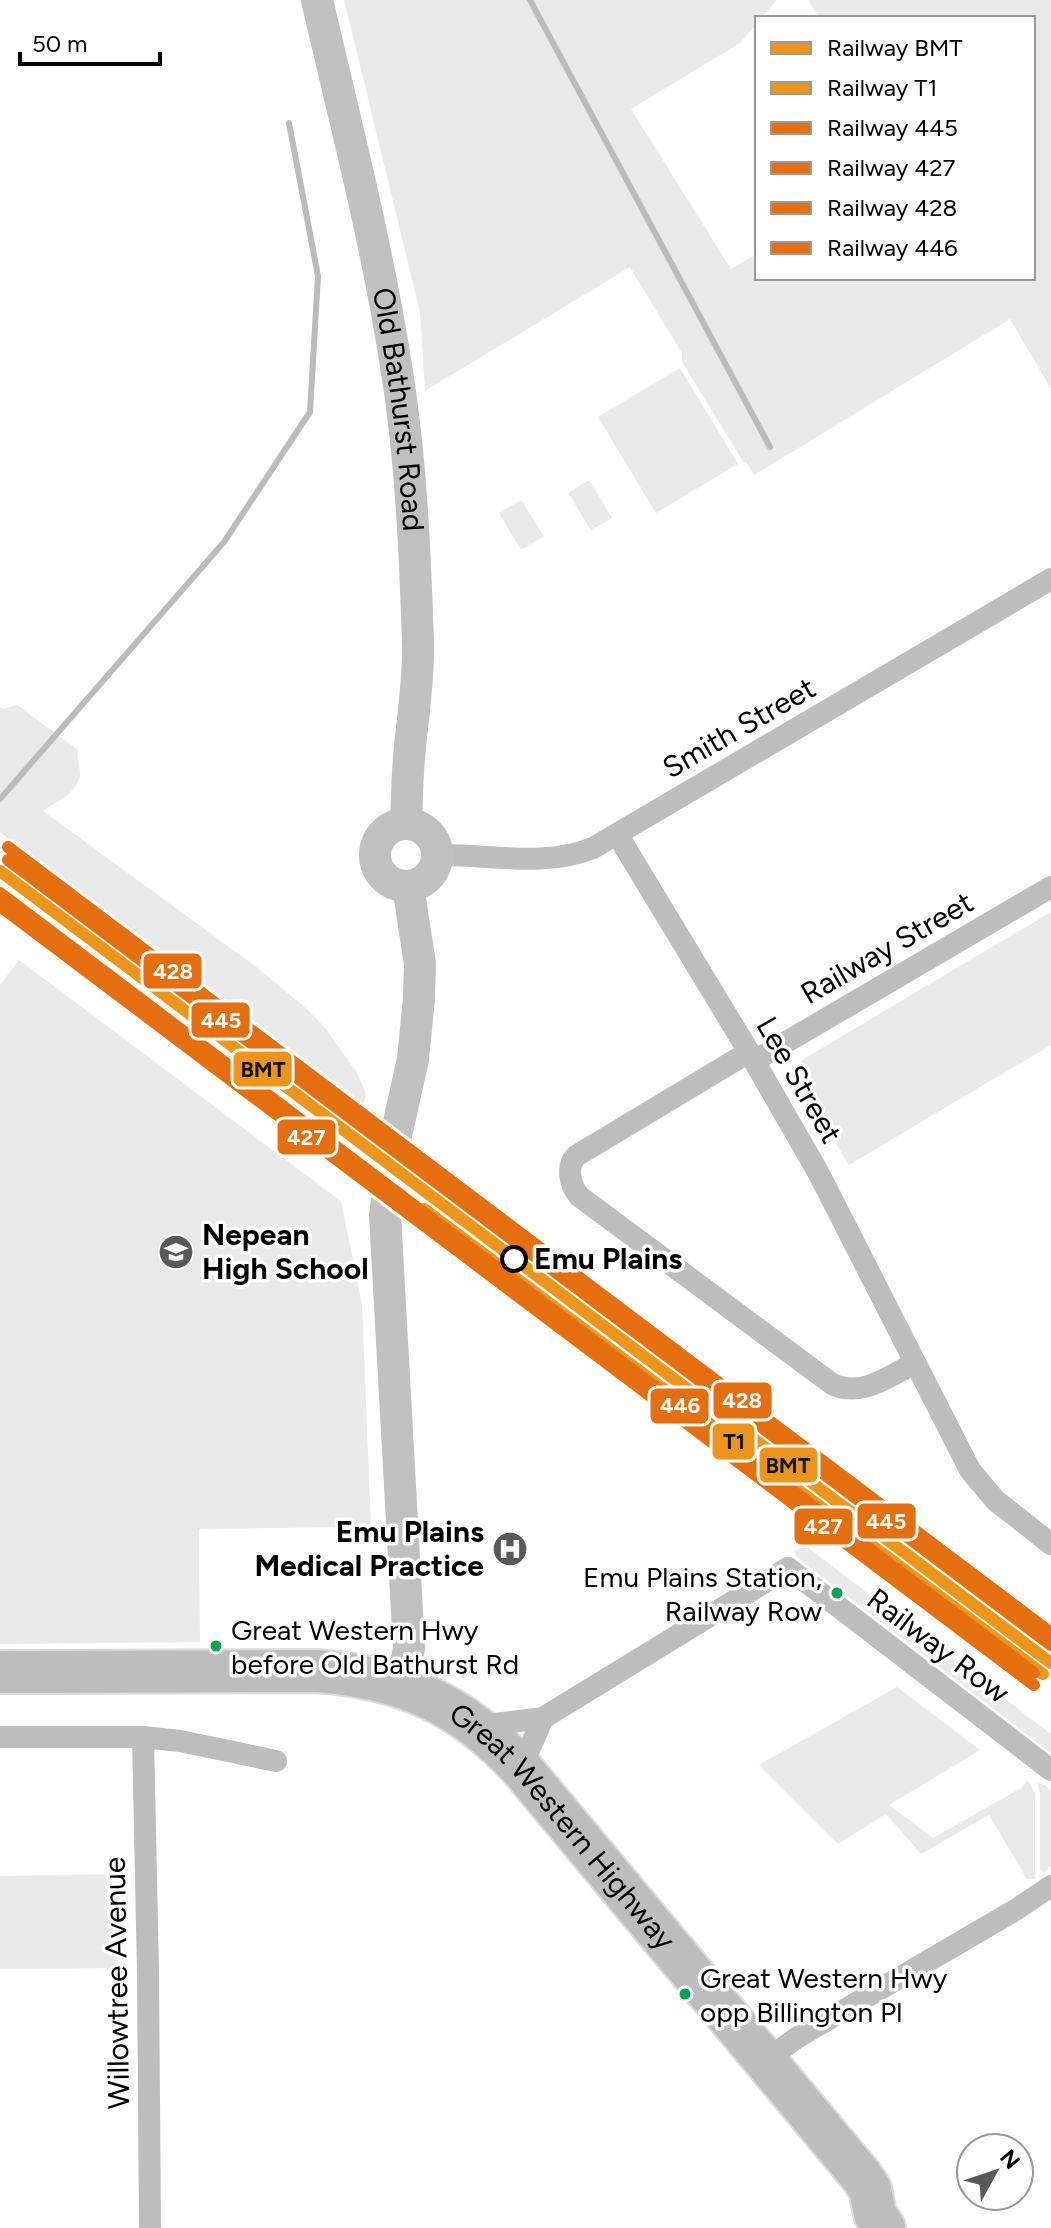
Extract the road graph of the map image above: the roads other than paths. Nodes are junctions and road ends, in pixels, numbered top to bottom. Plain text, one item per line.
1 (317, 0) edge
2 (1051, 579) edge
3 (406, 824) junction
4 (617, 834) junction
5 (437, 855) junction
6 (408, 886) junction
7 (1051, 887) edge
8 (752, 1056) junction
9 (915, 1363) junction
10 (1051, 1544) edge
11 (0, 1672) edge
12 (402, 1686) junction
13 (543, 1718) junction
14 (478, 1726) junction
15 (0, 1737) edge
16 (143, 1737) junction
17 (276, 1761) dead end
18 (521, 1768) junction
19 (1051, 1770) edge
20 (1051, 1886) edge
21 (766, 2060) junction
22 (870, 2189) junction
23 (150, 2228) edge
24 (884, 2228) edge
25 (916, 2228) edge

1 - 3 main road, Old Bathurst Road
2 - 4 street, Smith Street
3 - 5 main road
3 - 6 main road
4 - 5 street, Smith Street
4 - 8 street, Lee Street
5 - 6 main road
6 - 12 main road
7 - 8 street, Railway Street
8 - 9 street, Lee Street
8 - 9 street, Railway Street
9 - 10 street, Lee Street
11 - 12 highway, Great Western Highway
12 - 14 highway, Great Western Highway
13 - 14 street
13 - 18 street
13 - 19 street, Railway Row
14 - 18 highway, Great Western Highway
15 - 16 street
16 - 17 street
16 - 23 street, Willowtree Avenue
18 - 21 highway, Great Western Highway
20 - 21 street
21 - 22 highway, Great Western Highway
22 - 24 highway, Great Western Highway
22 - 25 highway, Great Western Highway

